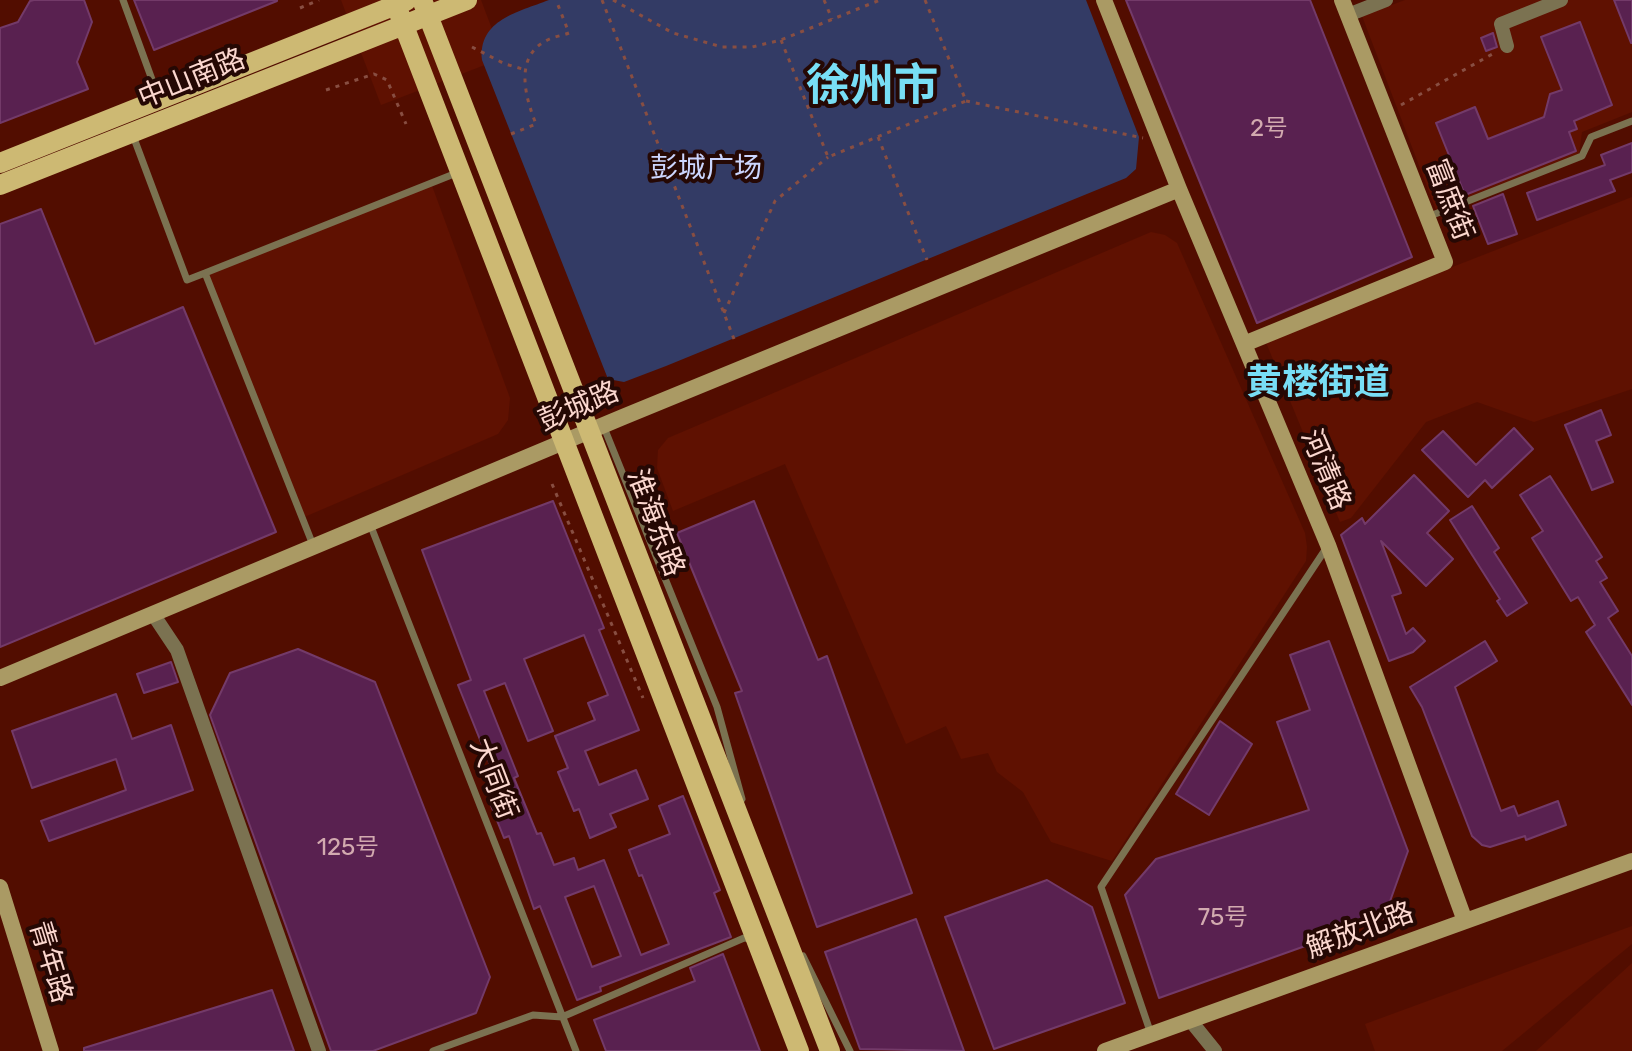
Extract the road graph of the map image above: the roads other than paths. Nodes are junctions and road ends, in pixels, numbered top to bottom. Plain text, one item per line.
1 (123, 0) edge
2 (467, 0) edge
3 (1104, 0) edge
4 (1386, 0) edge
5 (1561, 0) edge
6 (400, 2) edge
7 (425, 8) edge
8 (1345, 8) edge
9 (404, 25) junction
10 (1507, 46) road end
11 (159, 100) junction
12 (1632, 121) edge
13 (132, 133) junction
14 (0, 163) edge
15 (460, 171) junction
16 (0, 185) edge
17 (1179, 189) junction
18 (1430, 216) dead end
19 (205, 273) junction
20 (1244, 344) junction
21 (596, 428) junction
22 (564, 442) junction
23 (370, 523) junction
24 (1328, 545) junction
25 (313, 547) junction
26 (153, 614) junction
27 (0, 678) edge
28 (1632, 861) edge
29 (0, 887) edge
30 (1465, 921) junction
31 (756, 939) junction
32 (562, 1017) junction
33 (1190, 1020) junction
34 (1151, 1034) junction
35 (51, 1051) edge
36 (319, 1051) edge
37 (433, 1051) edge
38 (576, 1051) edge
39 (799, 1051) edge
40 (830, 1051) edge
41 (850, 1051) edge
42 (1105, 1051) edge
43 (1215, 1051) edge

1 - 11 lane
2 - 7 main road, 中山南路
3 - 17 street, 河清路
4 - 8 street
5 - 10 street
6 - 9 main road, 淮海东路
6 - 11 main road, 中山南路
7 - 9 main road, 中山南路
7 - 21 main road, 淮海东路
8 - 20 street, 富庶街
9 - 13 main road, 中山南路
9 - 15 main road, 淮海东路
11 - 14 main road, 中山南路
12 - 18 lane
13 - 16 main road, 中山南路
13 - 19 lane
15 - 19 lane
15 - 22 main road, 淮海东路
17 - 20 street, 河清路
17 - 21 street, 彭城路
19 - 25 lane
20 - 24 street, 河清路
21 - 22 street, 彭城路
21 - 40 main road, 淮海东路
21 - 41 lane
22 - 23 street, 彭城路
22 - 31 main road, 淮海东路
23 - 25 street, 彭城路
23 - 32 lane, 大同街
24 - 30 street, 河清路
24 - 34 lane
25 - 26 street, 彭城路
26 - 27 street, 彭城路
26 - 36 street
28 - 30 street, 解放北路
29 - 35 street, 青年路
30 - 33 street, 解放北路
31 - 32 lane
31 - 39 main road, 淮海东路
32 - 37 lane
32 - 38 lane, 大同街
33 - 34 street, 解放北路
33 - 43 street
34 - 42 street, 解放北路

